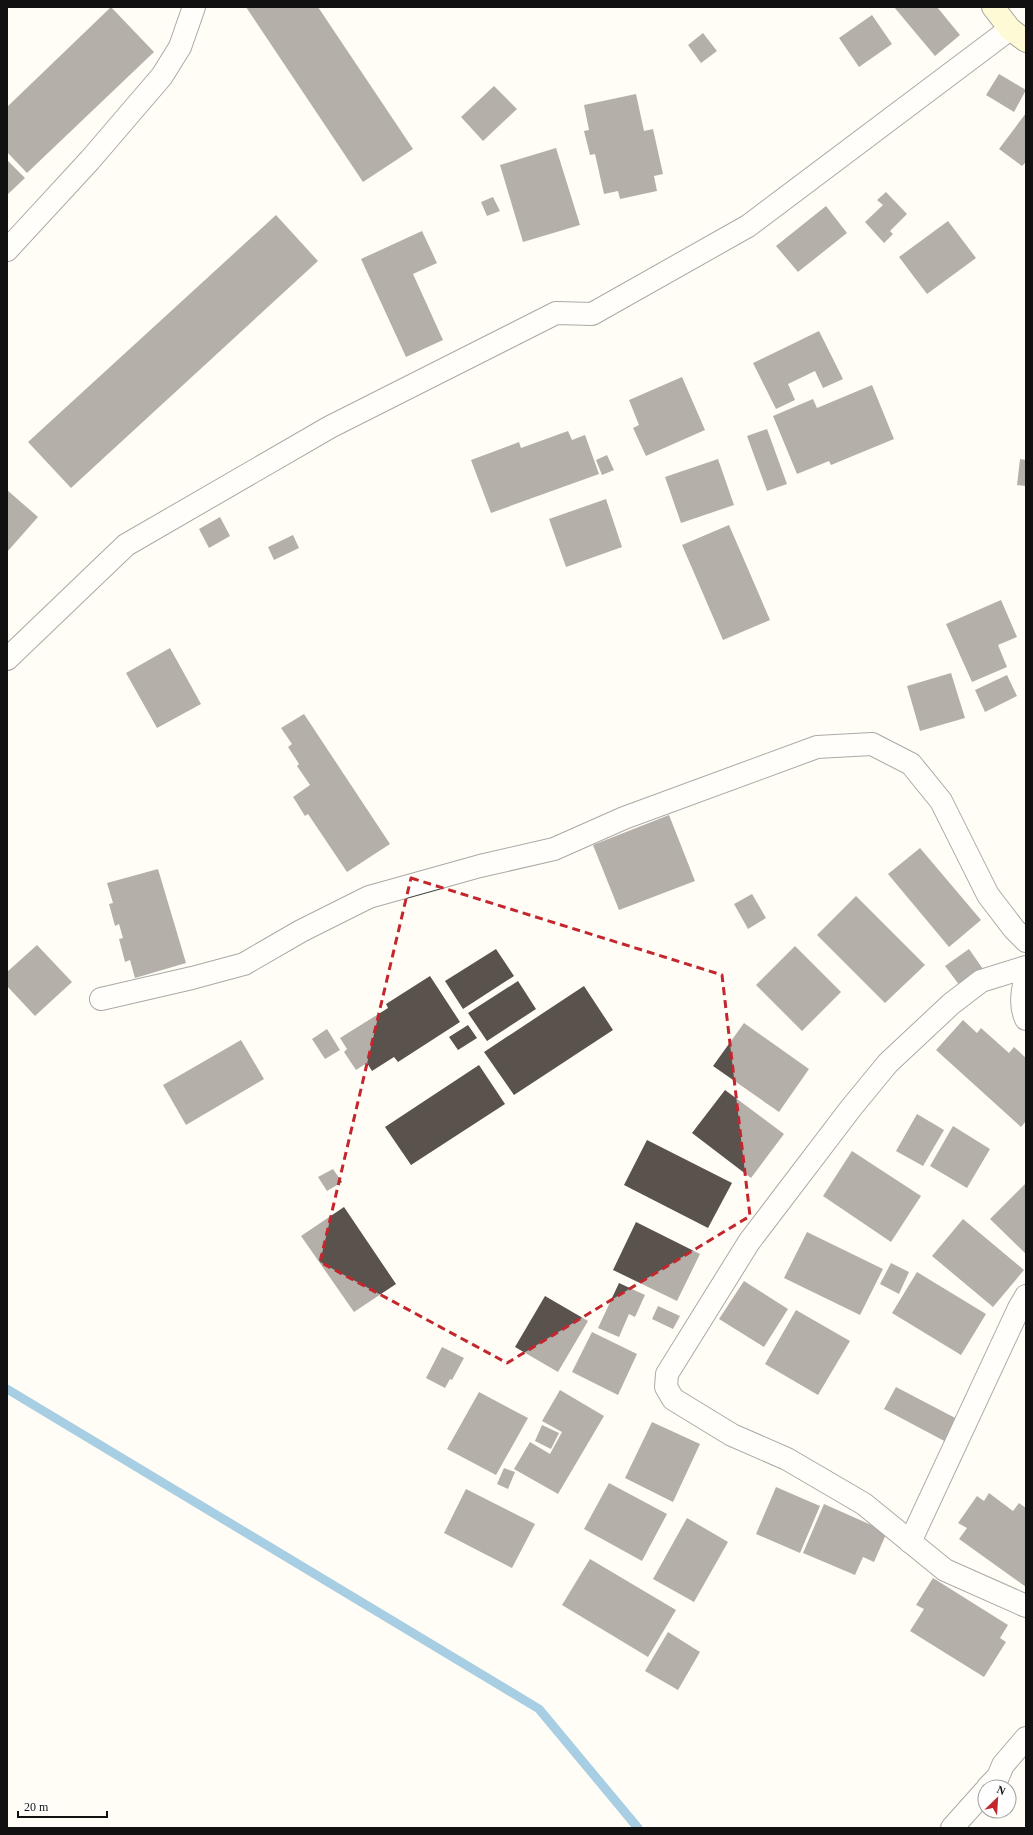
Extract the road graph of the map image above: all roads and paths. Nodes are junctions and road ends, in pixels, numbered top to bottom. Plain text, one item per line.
1 (194, 7) edge
2 (992, 7) edge
3 (1018, 35) edge
4 (7, 250) edge
5 (7, 659) edge
6 (1026, 941) edge
7 (1026, 967) edge
8 (1026, 974) edge
9 (101, 999) dead end
10 (1026, 1020) edge
11 (1026, 1296) edge
12 (910, 1542) junction
13 (1026, 1606) edge
14 (1026, 1738) edge
15 (996, 1779) edge
16 (977, 1800) edge
17 (952, 1828) edge

1 - 4 street
2 - 3 street
3 - 5 street
6 - 9 street
7 - 12 street
8 - 10 street
11 - 12 street
12 - 13 street
14 - 15 street
16 - 17 street

